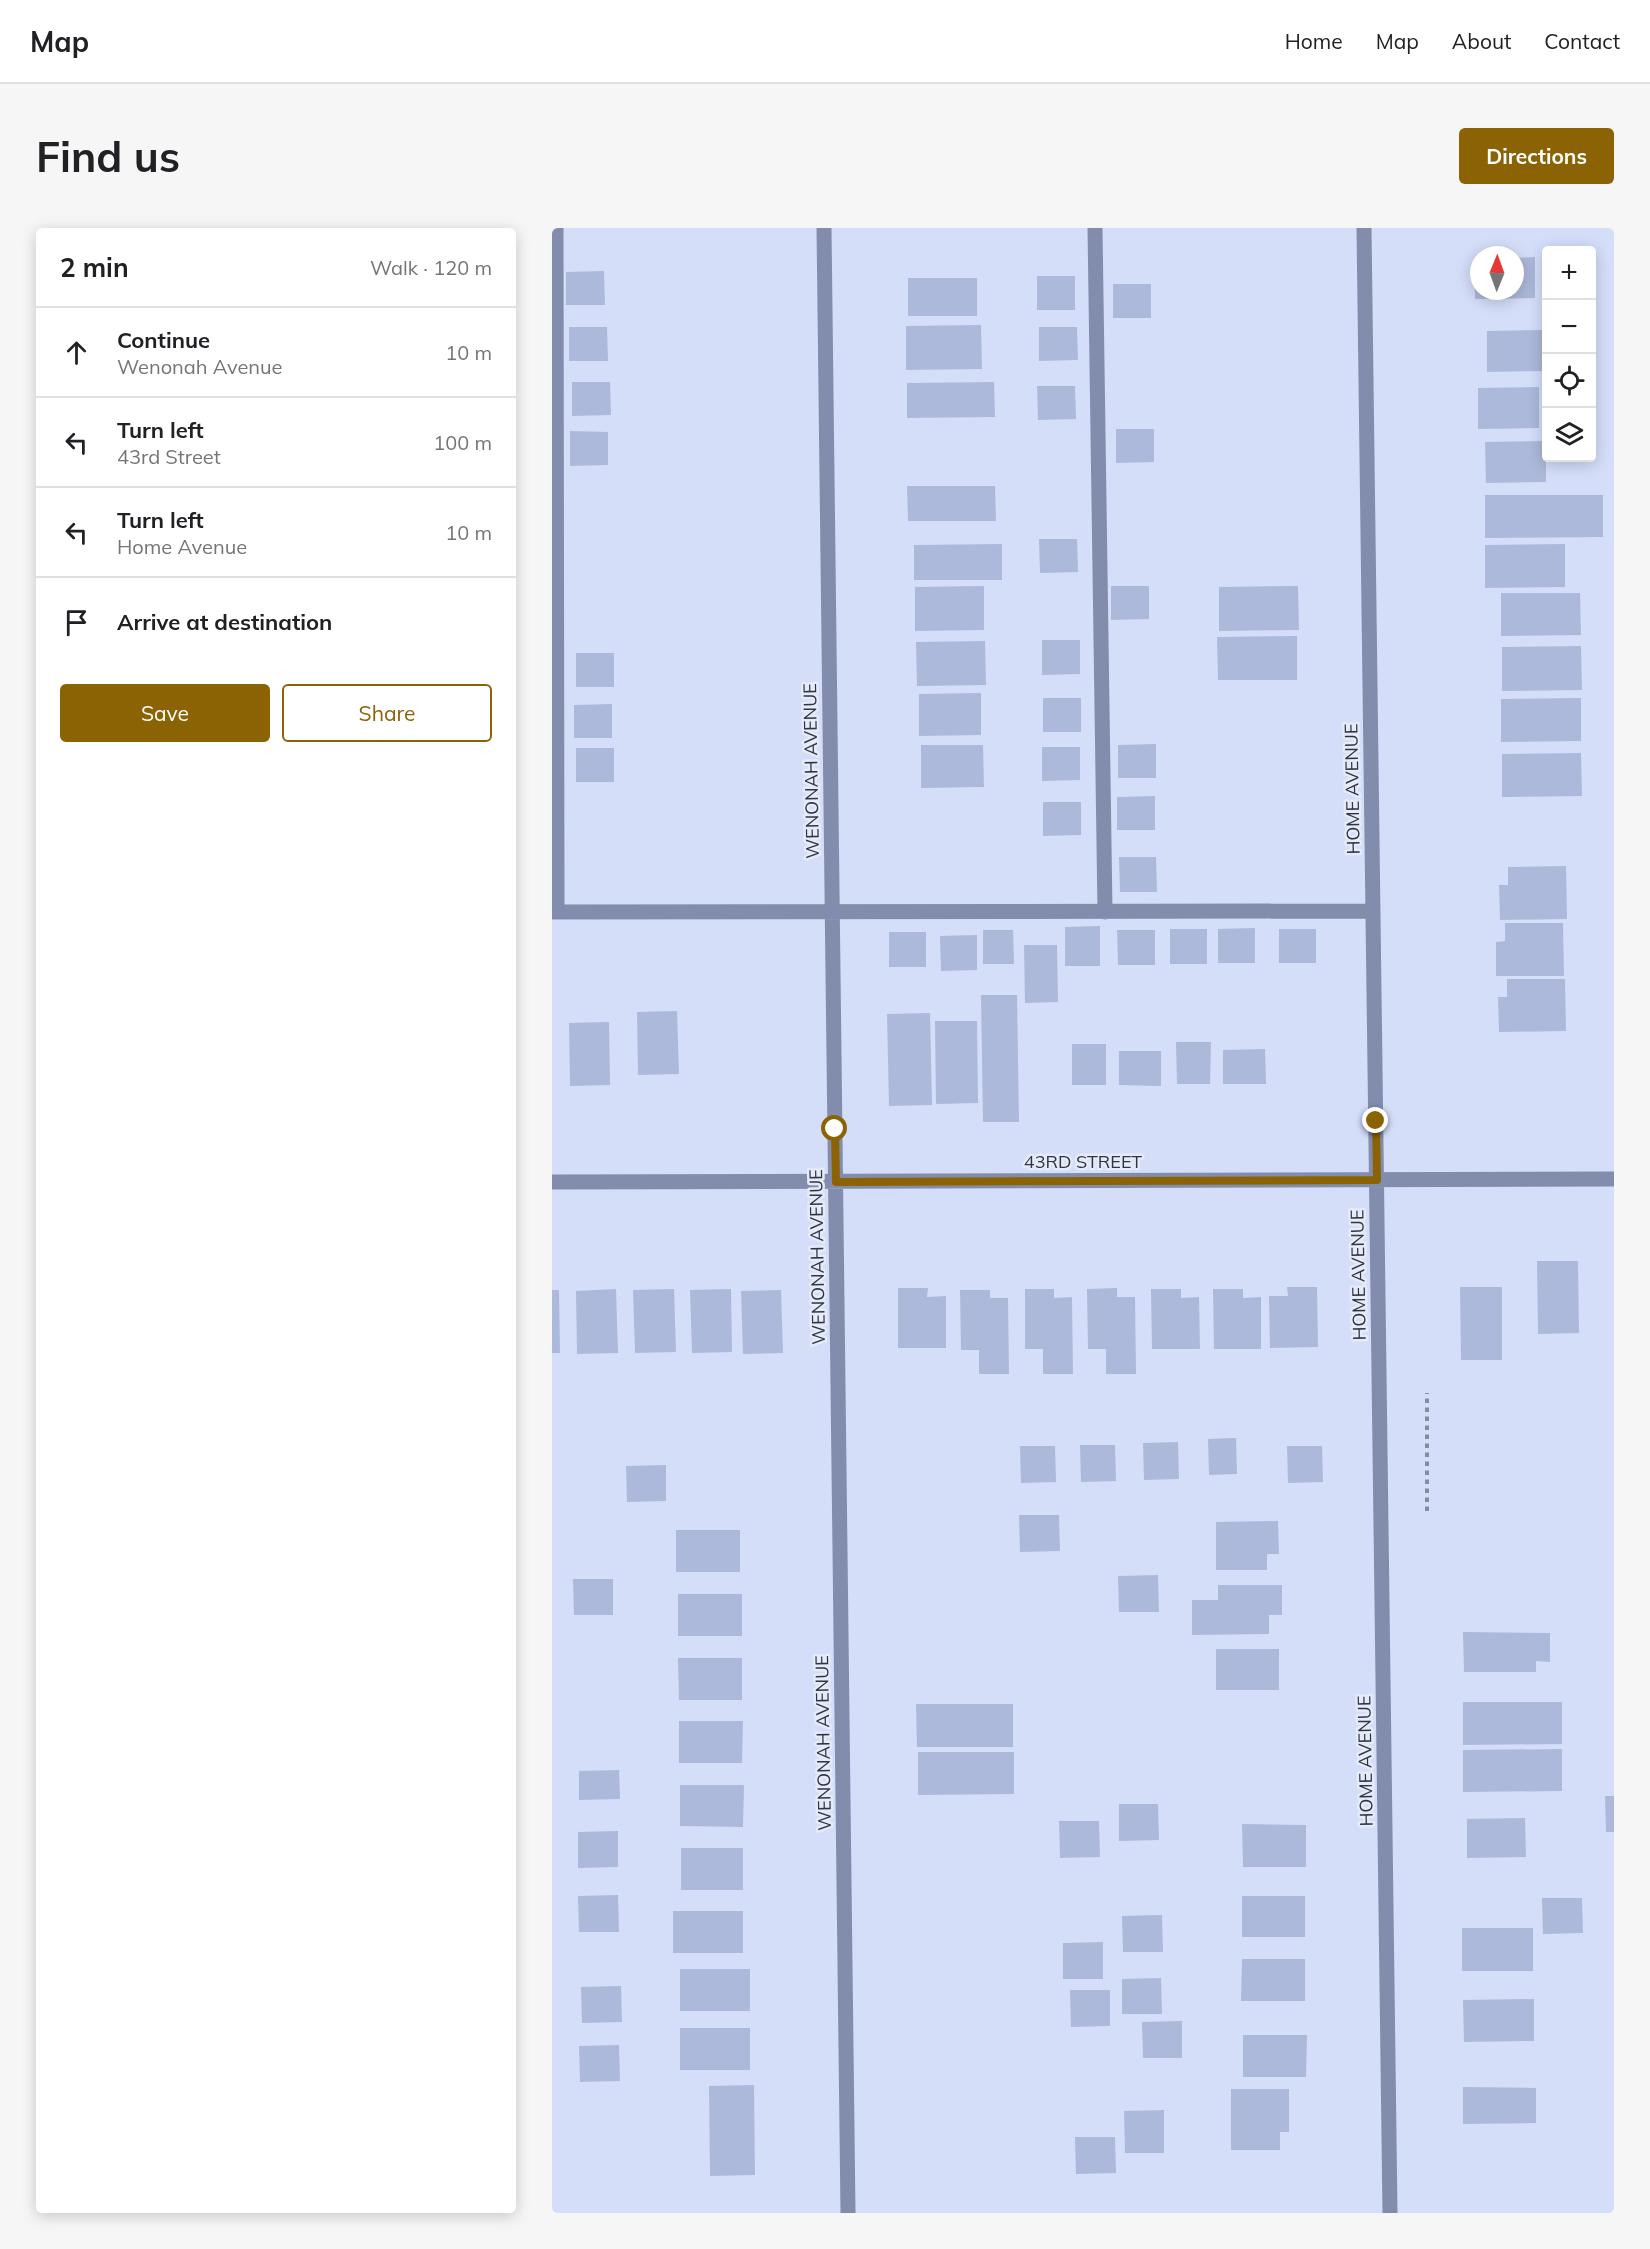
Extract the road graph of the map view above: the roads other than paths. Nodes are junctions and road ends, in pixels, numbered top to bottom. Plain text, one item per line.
1 (556, 228) edge
2 (824, 228) edge
3 (1095, 228) edge
4 (1365, 228) edge
5 (1373, 911) junction
6 (554, 912) edge
7 (832, 912) junction
8 (1105, 912) junction
9 (1614, 1179) edge
10 (1377, 1180) junction
11 (552, 1182) edge
12 (836, 1182) junction
13 (848, 2213) edge
14 (1390, 2213) edge

1 - 6 street
2 - 7 street, WENONAH AVENUE
3 - 8 street
4 - 5 street, HOME AVENUE
5 - 8 street
5 - 10 street, HOME AVENUE
6 - 7 street
7 - 8 street
7 - 12 street, WENONAH AVENUE
9 - 10 street, 43RD STREET
10 - 12 street, 43RD STREET
10 - 14 street, HOME AVENUE
11 - 12 street, 43RD STREET
12 - 13 street, WENONAH AVENUE

